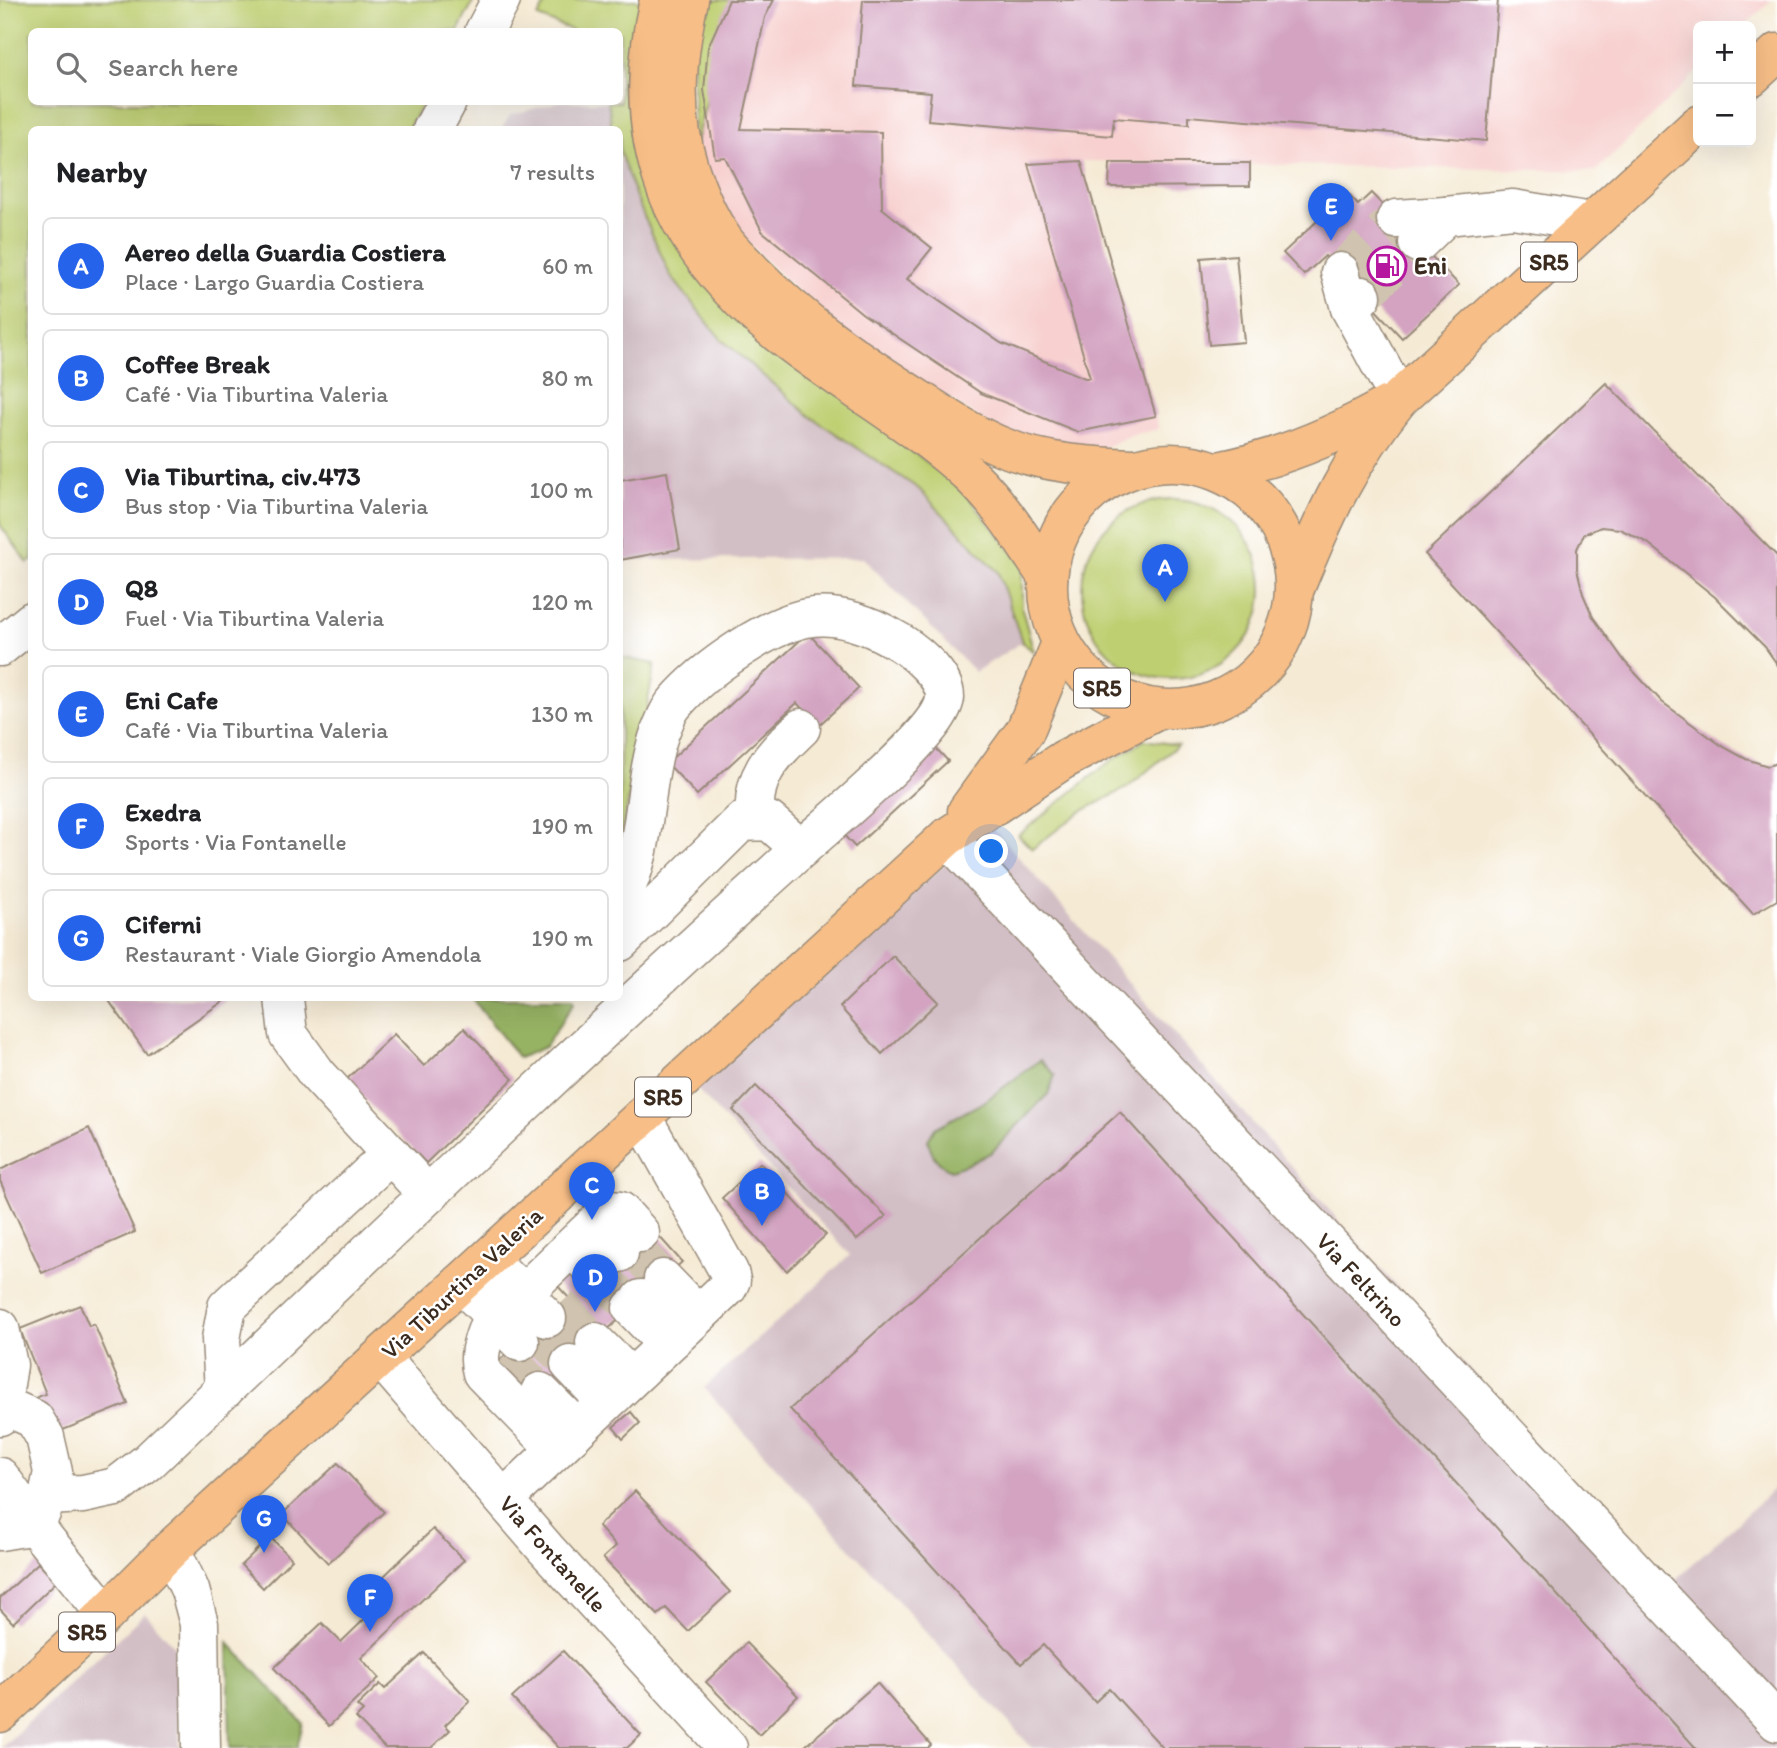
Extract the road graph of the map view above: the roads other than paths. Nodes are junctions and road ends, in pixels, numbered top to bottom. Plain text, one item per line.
1 (501, 0) edge
2 (659, 0) edge
3 (689, 0) edge
4 (486, 28) edge
5 (1777, 53) edge
6 (1756, 72) edge
7 (445, 105) edge
8 (434, 126) edge
9 (1693, 130) edge
10 (1592, 222) junction
11 (1407, 231) tunnel mouth
12 (1351, 292) dead end
13 (1399, 399) junction
14 (1133, 468) junction
15 (1217, 471) junction
16 (1048, 578) junction
17 (1296, 586) junction
18 (28, 624) edge
19 (1062, 643) junction
20 (0, 647) edge
21 (1160, 709) junction
22 (801, 728) dead end
23 (757, 821) junction
24 (947, 837) junction
25 (801, 849) junction
26 (623, 892) edge
27 (623, 939) edge
28 (623, 997) edge
29 (284, 1001) edge
30 (618, 1001) edge
31 (602, 1014) edge
32 (642, 1117) junction
33 (391, 1154) junction
34 (428, 1195) junction
35 (601, 1247) dead end
36 (481, 1265) junction
37 (653, 1289) tunnel mouth
38 (694, 1317) junction
39 (522, 1318) junction
40 (0, 1328) edge
41 (381, 1358) junction
42 (224, 1390) junction
43 (598, 1405) junction
44 (1, 1411) edge
45 (0, 1477) edge
46 (504, 1499) junction
47 (28, 1517) edge
48 (171, 1549) junction
49 (106, 1614) junction
50 (0, 1713) edge
51 (1777, 1722) edge
52 (201, 1748) edge
53 (728, 1748) edge

1 - 4 street
2 - 16 main road
3 - 14 main road
5 - 6 main road
7 - 8 street
9 - 10 main road, SR5
10 - 11 street
10 - 13 main road, SR5
12 - 13 street
13 - 15 main road, SR5
13 - 17 main road, SR5
14 - 15 main road, SR5
14 - 16 main road, SR5
15 - 17 main road, SR5
16 - 19 main road, SR5
17 - 21 main road, SR5
18 - 20 street
19 - 21 main road, SR5
19 - 24 main road, Via Tiburtina Valeria / SR5
21 - 24 main road, Via Tiburtina Valeria / SR5
22 - 23 street
23 - 25 street
23 - 27 street
24 - 32 main road, Via Tiburtina Valeria / SR5
24 - 51 street, Via Feltrino
25 - 26 street
25 - 28 street
29 - 33 street
30 - 31 street
31 - 34 street
32 - 36 main road, Via Tiburtina Valeria / SR5
32 - 38 street
33 - 34 street
33 - 42 street
34 - 42 street
35 - 39 street
36 - 39 street
36 - 39 street
36 - 41 main road, Via Tiburtina Valeria / SR5
37 - 38 street
38 - 43 street
39 - 43 street
40 - 44 street
41 - 46 street, Via Fontanelle
41 - 48 main road, Via Tiburtina Valeria / SR5
42 - 47 street
43 - 43 street
43 - 46 street
44 - 47 street
45 - 47 street
46 - 53 street, Via Fontanelle
47 - 49 street
48 - 49 main road, SR5
48 - 52 street
49 - 50 main road, SR5

